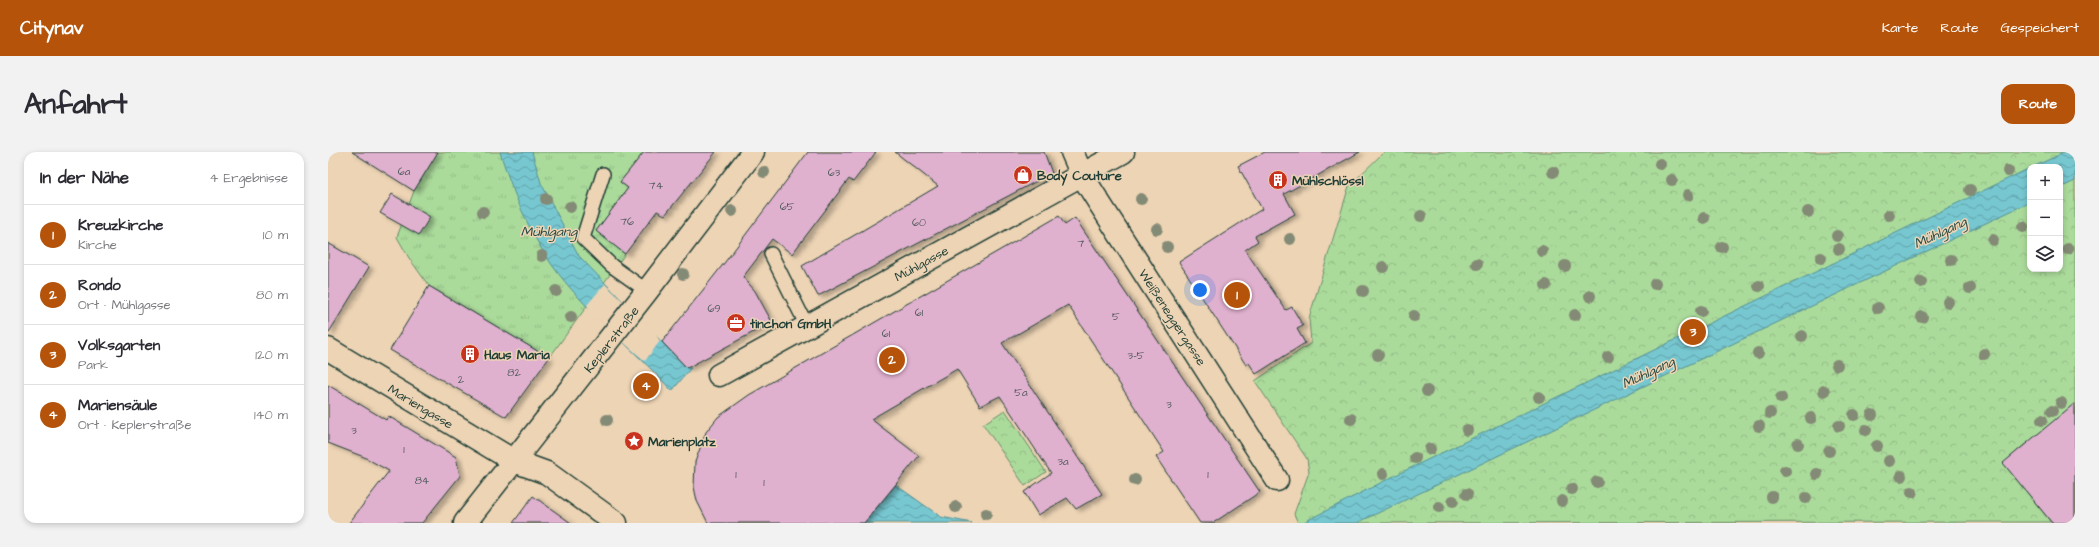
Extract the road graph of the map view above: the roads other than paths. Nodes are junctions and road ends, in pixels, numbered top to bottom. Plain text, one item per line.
1 (753, 152) edge
2 (1072, 152) edge
3 (1123, 152) edge
4 (603, 174) dead end
5 (1082, 175) junction
6 (771, 254) dead end
7 (648, 292) junction
8 (807, 326) junction
9 (328, 349) edge
10 (719, 375) dead end
11 (514, 461) junction
12 (1277, 480) dead end
13 (465, 523) edge
14 (616, 523) edge

1 - 7 street, Keplerstraße
2 - 5 street, Weißeneggergasse
3 - 5 street, Mühlgasse
4 - 7 lane
5 - 8 street, Mühlgasse
5 - 12 street, Weißeneggergasse
6 - 8 lane
7 - 11 street, Keplerstraße
8 - 10 street, Mühlgasse
9 - 11 street, Mariengasse
11 - 13 street, Keplerstraße
11 - 14 street, Mariengasse

